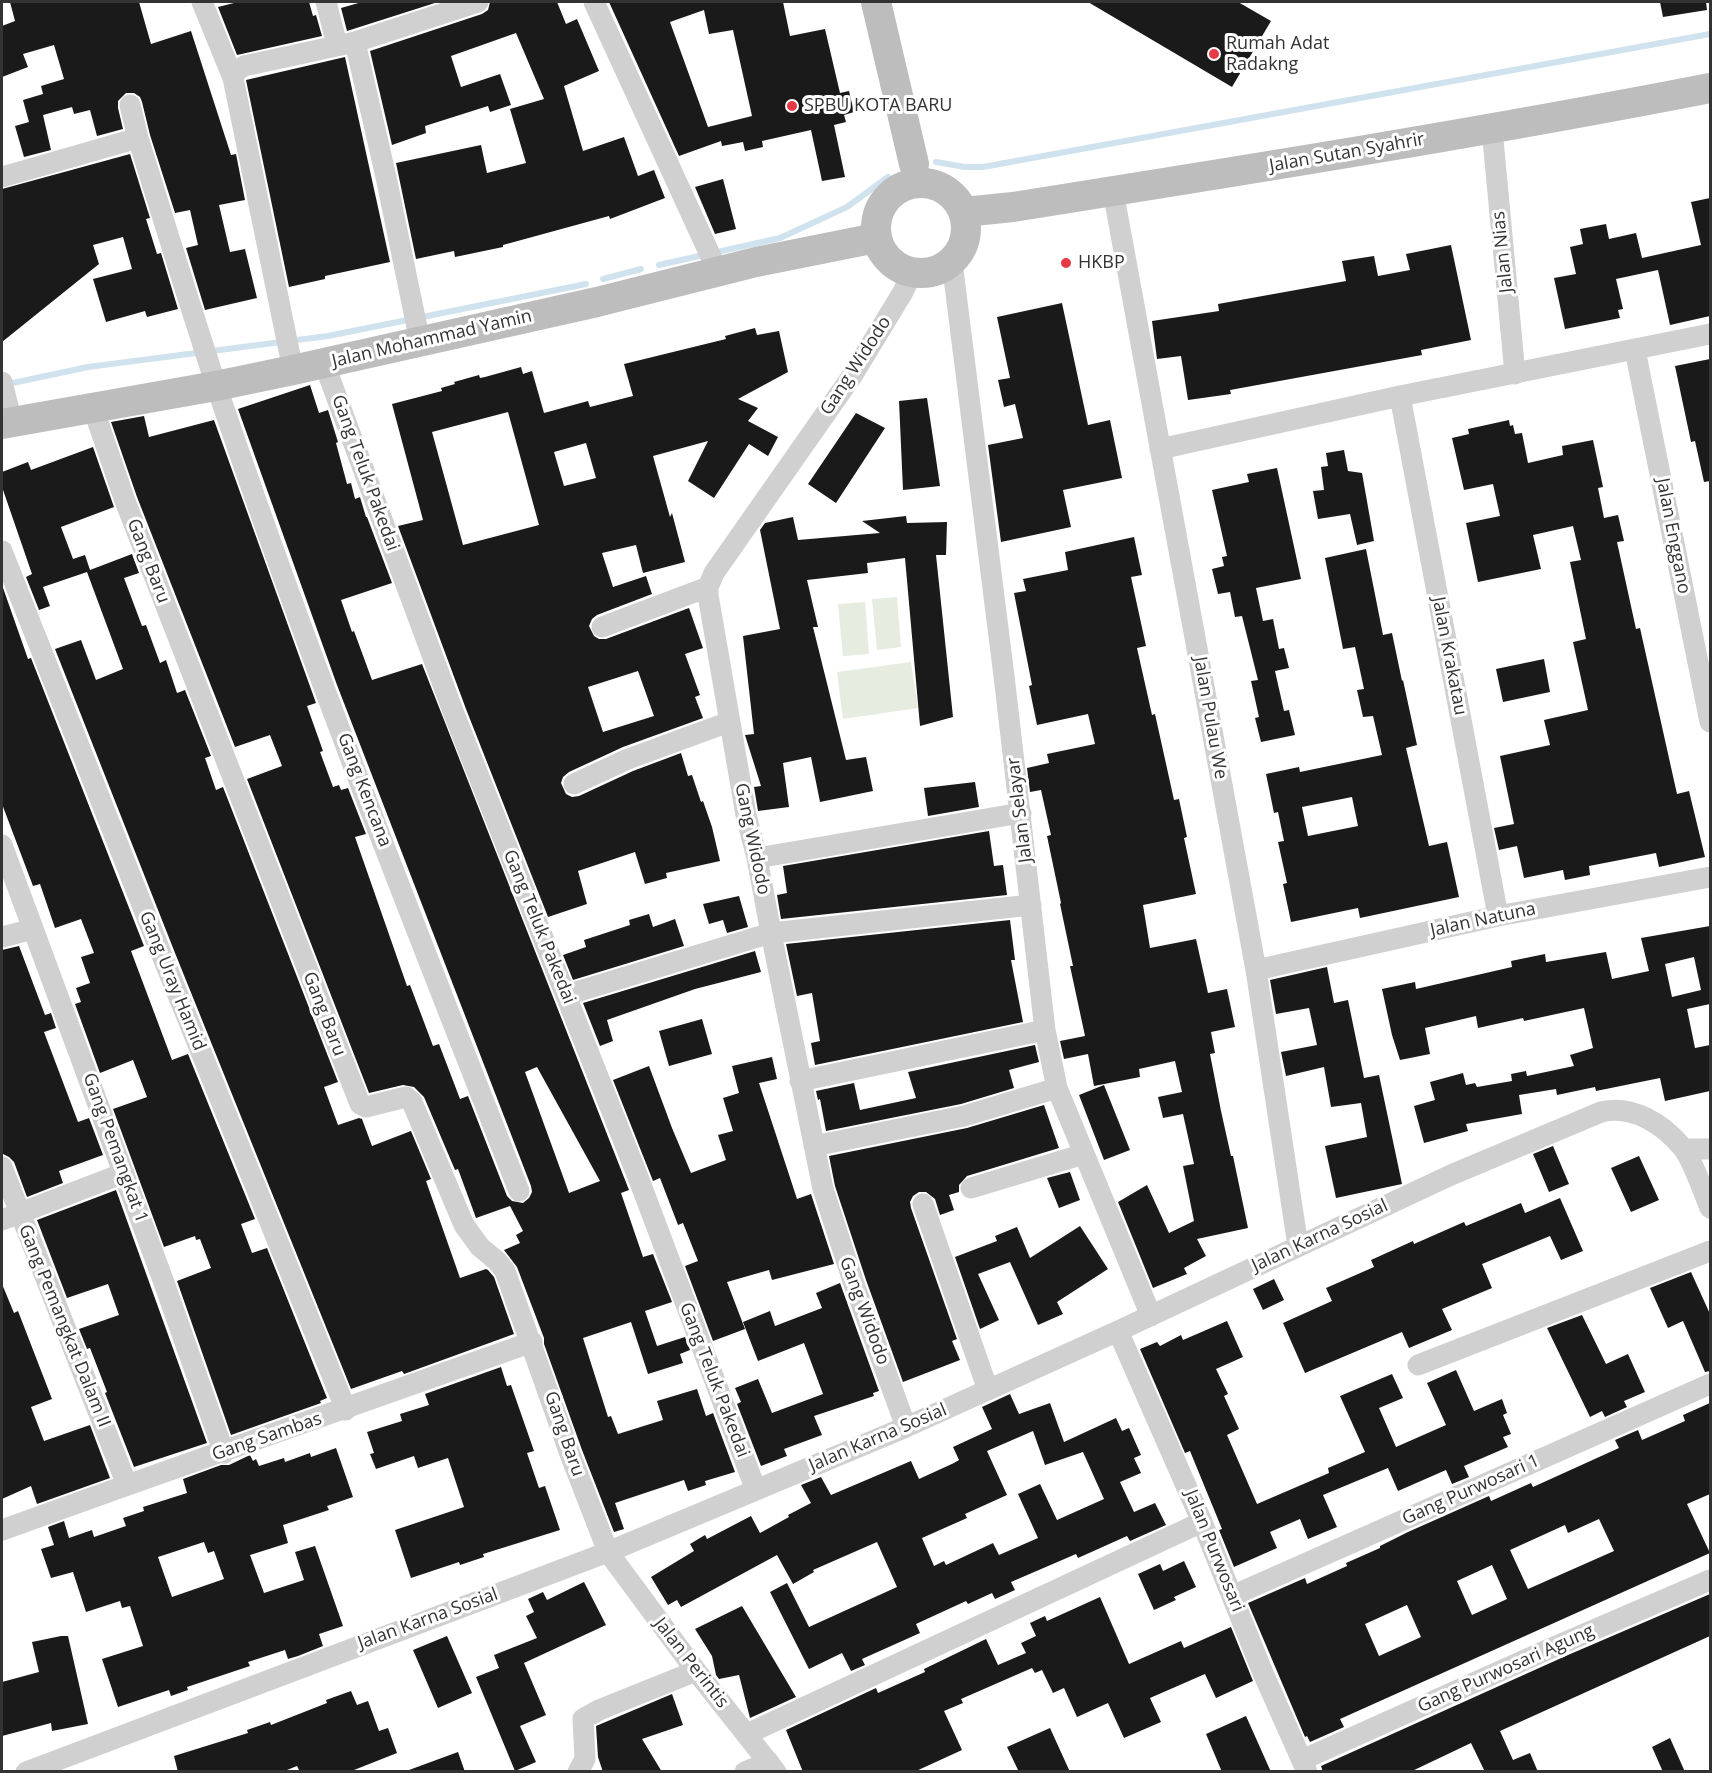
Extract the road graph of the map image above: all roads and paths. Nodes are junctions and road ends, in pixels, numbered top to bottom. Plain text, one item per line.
1 (202, 2) edge
2 (326, 2) edge
3 (478, 2) edge
4 (594, 2) edge
5 (876, 2) edge
6 (346, 43) junction
7 (233, 78) junction
8 (1710, 88) edge
9 (130, 105) dead end
10 (1492, 129) junction
11 (138, 138) junction
12 (2, 177) edge
13 (916, 177) junction
14 (1113, 191) junction
15 (971, 216) junction
16 (871, 235) junction
17 (718, 271) junction
18 (927, 276) junction
19 (1710, 334) edge
20 (420, 342) junction
21 (1635, 350) junction
22 (324, 363) junction
23 (293, 368) junction
24 (1515, 374) junction
25 (2, 382) edge
26 (216, 385) junction
27 (1400, 396) junction
28 (93, 408) junction
29 (8, 422) edge
30 (1160, 449) junction
31 (2, 551) edge
32 (708, 587) junction
33 (602, 627) dead end
34 (729, 722) junction
35 (1710, 722) edge
36 (574, 784) dead end
37 (1021, 813) junction
38 (2, 845) edge
39 (757, 858) junction
40 (1710, 877) edge
41 (1031, 905) junction
42 (1498, 916) junction
43 (33, 929) junction
44 (771, 933) junction
45 (2, 937) edge
46 (1256, 970) junction
47 (566, 995) junction
48 (1045, 1030) junction
49 (800, 1082) junction
50 (1057, 1088) junction
51 (814, 1146) junction
52 (1684, 1149) junction
53 (1710, 1149) edge
54 (1084, 1154) junction
55 (2, 1167) edge
56 (124, 1173) junction
57 (971, 1188) dead end
58 (519, 1191) dead end
59 (923, 1204) dead end
60 (1710, 1208) edge
61 (11, 1216) edge
62 (1298, 1246) junction
63 (1710, 1251) edge
64 (1151, 1316) junction
65 (1118, 1331) junction
66 (532, 1342) junction
67 (1418, 1365) dead end
68 (1710, 1384) edge
69 (988, 1390) junction
70 (346, 1410) junction
71 (906, 1427) junction
72 (224, 1452) junction
73 (127, 1485) junction
74 (756, 1490) junction
75 (1202, 1522) junction
76 (2, 1530) edge
77 (608, 1552) junction
78 (1710, 1580) edge
79 (1232, 1596) junction
80 (696, 1671) junction
81 (747, 1734) junction
82 (1305, 1766) edge
83 (772, 1767) edge
84 (26, 1772) edge
85 (578, 1772) edge
86 (745, 1772) edge

1 - 7 street
2 - 6 street
3 - 6 street
4 - 17 street
5 - 13 street
6 - 7 street
6 - 20 street
7 - 23 street
8 - 10 street, Jalan Sutan Syahrir
9 - 11 street, Gang Kencana
10 - 14 street, Jalan Sutan Syahrir
10 - 24 street, Jalan Nias
11 - 12 street
11 - 26 street, Gang Kencana
13 - 15 street
13 - 16 street
14 - 15 street, Jalan Sutan Syahrir
14 - 30 street, Jalan Pulau We
15 - 18 street
16 - 17 street, Jalan Mohammad Yamin
16 - 18 street
17 - 20 street, Jalan Mohammad Yamin
18 - 32 street, Gang Widodo
18 - 37 street, Jalan Selayar
19 - 21 street
20 - 22 street, Jalan Mohammad Yamin
21 - 24 street
21 - 35 street, Jalan Enggano
22 - 23 street, Jalan Mohammad Yamin
22 - 47 street, Gang Teluk Pakedai
23 - 26 street, Jalan Mohammad Yamin
24 - 27 street
25 - 29 street
26 - 28 street, Jalan Mohammad Yamin
26 - 58 street, Gang Kencana
27 - 30 street
27 - 42 street, Jalan Krakatau
28 - 29 street, Jalan Mohammad Yamin
28 - 66 street, Gang Baru
30 - 46 street, Jalan Pulau We
31 - 70 street, Gang Uray Hamid
32 - 33 street
32 - 34 street, Gang Widodo
34 - 36 street
34 - 39 street, Gang Widodo
37 - 39 street
37 - 41 street, Jalan Selayar
38 - 43 street, Gang Pemangkat 1
39 - 44 street, Gang Widodo
40 - 42 street, Jalan Natuna
41 - 44 street
41 - 48 street, Jalan Selayar
42 - 46 street, Jalan Natuna
43 - 45 street
43 - 56 street, Gang Pemangkat 1
44 - 47 street
44 - 49 street, Gang Widodo
46 - 62 street, Jalan Pulau We
47 - 74 street, Gang Teluk Pakedai
48 - 49 street
48 - 50 street, Jalan Selayar
49 - 51 street, Gang Widodo
50 - 51 street
50 - 54 street, Jalan Selayar
51 - 71 street, Gang Widodo
52 - 53 street
52 - 60 street
52 - 62 street, Jalan Karna Sosial
54 - 57 street
54 - 64 street, Jalan Selayar
55 - 61 street, Gang Pemangkat Dalam II
56 - 61 street
56 - 72 street, Gang Pemangkat 1
59 - 69 street
61 - 73 street, Gang Pemangkat Dalam II
62 - 64 street, Jalan Karna Sosial
63 - 67 street
64 - 65 street, Jalan Karna Sosial
65 - 69 street, Jalan Karna Sosial
65 - 75 street, Jalan Purwosari
66 - 70 street, Gang Sambas
66 - 77 street, Gang Baru
68 - 79 street, Gang Purwosari 1
69 - 71 street, Jalan Karna Sosial
70 - 72 street, Gang Sambas
71 - 74 street, Jalan Karna Sosial
72 - 73 street, Gang Sambas
73 - 76 street, Gang Sambas
74 - 77 street, Jalan Karna Sosial
75 - 79 street, Jalan Purwosari
75 - 81 street
77 - 80 street, Jalan Perintis
77 - 84 street, Jalan Karna Sosial
78 - 82 street, Gang Purwosari Agung
79 - 82 street, Jalan Purwosari
80 - 81 street, Jalan Perintis
80 - 85 street
81 - 83 street, Jalan Perintis
83 - 86 street

